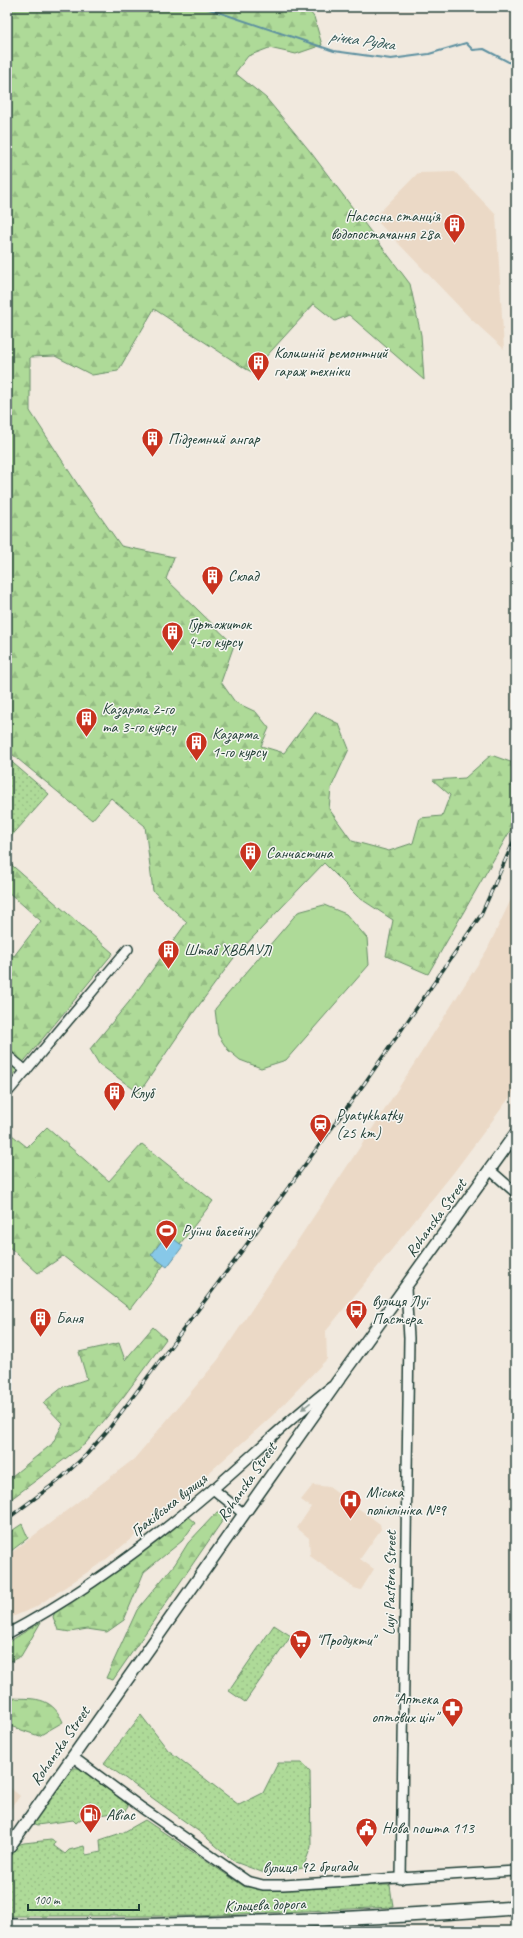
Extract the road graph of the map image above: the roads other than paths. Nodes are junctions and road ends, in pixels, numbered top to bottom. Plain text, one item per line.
1 (128, 950) dead end
2 (7, 1055) edge
3 (26, 1071) junction
4 (7, 1093) edge
5 (516, 1133) edge
6 (490, 1170) junction
7 (516, 1193) edge
8 (406, 1288) junction
9 (337, 1382) junction
10 (213, 1490) junction
11 (244, 1514) junction
12 (7, 1634) edge
13 (73, 1757) junction
14 (7, 1850) edge
15 (516, 1871) edge
16 (401, 1879) junction
17 (516, 1908) edge
18 (11, 1926) edge

1 - 3 street
2 - 3 street
3 - 4 street
5 - 6 main road, Rohanska Street
6 - 7 street
6 - 8 main road, Rohanska Street
8 - 9 main road, Rohanska Street
8 - 16 street, Luyi Pastera Street
9 -> 10 street, Граківська вулиця
9 - 11 main road, Rohanska Street
10 - 11 street
10 - 12 street, Граківська вулиця
11 - 13 main road, Rohanska Street
13 - 14 main road, Rohanska Street
13 - 16 street, вулиця 92 бригади
15 - 16 street, вулиця 92 бригади
17 - 18 highway, Кільцева дорога

